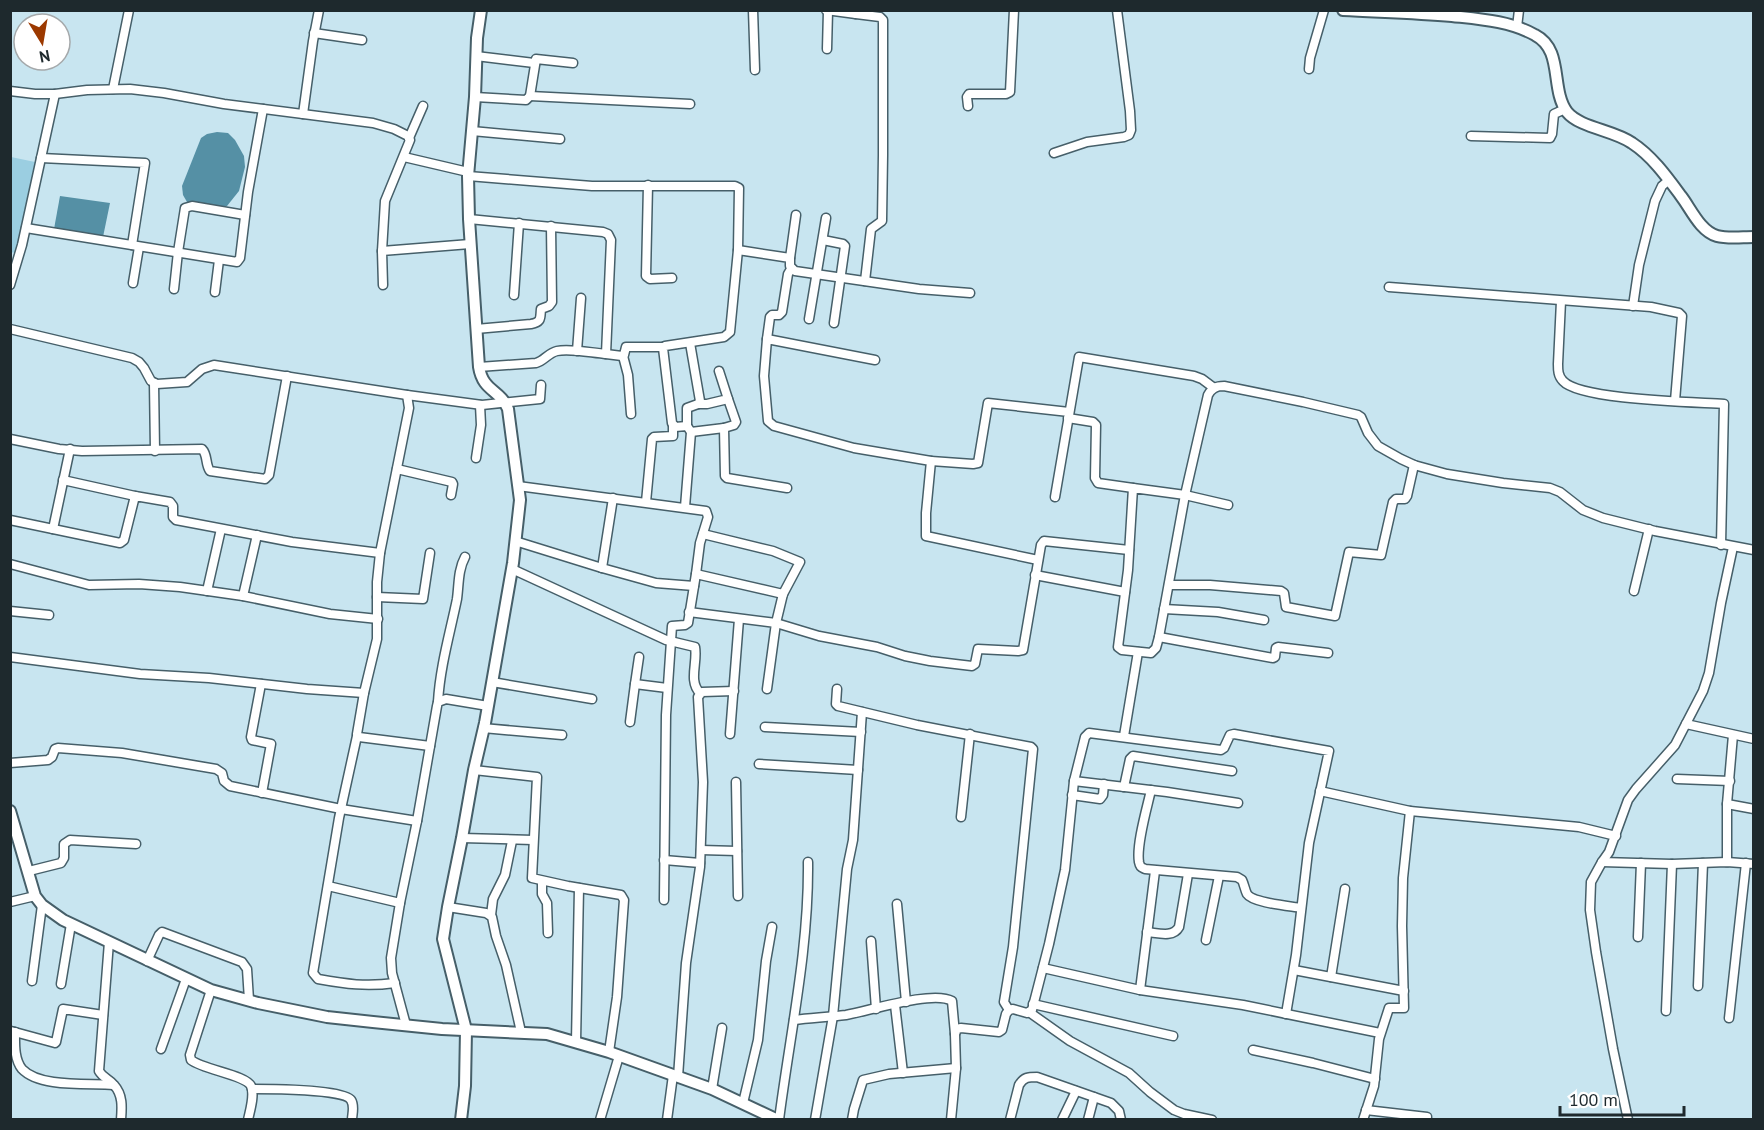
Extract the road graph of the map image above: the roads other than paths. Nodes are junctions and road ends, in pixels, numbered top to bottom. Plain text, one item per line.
1 (129, 10) edge
2 (318, 10) edge
3 (481, 10) edge
4 (753, 10) edge
5 (1014, 10) edge
6 (1117, 10) edge
7 (1324, 10) edge
8 (1342, 10) edge
9 (1519, 10) edge
10 (827, 11) edge
11 (856, 12) edge
12 (1467, 14) edge
13 (1517, 27) junction
14 (314, 33) junction
15 (362, 40) dead end
16 (827, 49) dead end
17 (476, 56) junction
18 (534, 63) junction
19 (573, 63) dead end
20 (1309, 69) dead end
21 (755, 70) dead end
22 (113, 89) junction
23 (10, 90) edge
24 (54, 94) junction
25 (530, 96) junction
26 (475, 97) junction
27 (690, 105) dead end
28 (423, 106) dead end
29 (968, 106) dead end
30 (263, 109) junction
31 (1565, 109) junction
32 (303, 114) junction
33 (472, 131) junction
34 (1471, 136) dead end
35 (410, 138) junction
36 (560, 139) dead end
37 (1054, 153) dead end
38 (404, 157) junction
39 (41, 158) junction
40 (468, 174) junction
41 (1668, 180) junction
42 (648, 185) junction
43 (245, 215) junction
44 (796, 215) dead end
45 (826, 218) dead end
46 (469, 219) junction
47 (519, 223) junction
48 (551, 226) junction
49 (26, 228) junction
50 (1754, 237) edge
51 (823, 240) junction
52 (470, 244) junction
53 (136, 246) junction
54 (738, 250) junction
55 (382, 251) junction
56 (178, 252) junction
57 (790, 258) junction
58 (219, 260) junction
59 (15, 264) edge
60 (791, 269) junction
61 (818, 274) junction
62 (842, 277) junction
63 (672, 278) dead end
64 (865, 281) junction
65 (133, 283) dead end
66 (10, 285) edge
67 (383, 285) dead end
68 (1389, 287) dead end
69 (174, 289) dead end
70 (215, 292) dead end
71 (970, 293) dead end
72 (514, 295) dead end
73 (581, 298) dead end
74 (1561, 301) junction
75 (1633, 306) junction
76 (809, 319) dead end
77 (834, 323) dead end
78 (476, 328) junction
79 (10, 329) edge
80 (767, 339) junction
81 (690, 343) junction
82 (663, 347) junction
83 (577, 351) junction
84 (606, 354) junction
85 (623, 356) junction
86 (874, 360) dead end
87 (479, 367) junction
88 (719, 371) dead end
89 (287, 376) junction
90 (154, 383) junction
91 (542, 385) dead end
92 (1214, 388) junction
93 (407, 395) junction
94 (728, 399) junction
95 (1675, 401) junction
96 (503, 402) junction
97 (699, 404) junction
98 (481, 405) junction
99 (631, 414) dead end
100 (1069, 415) junction
101 (673, 426) junction
102 (724, 428) junction
103 (689, 429) junction
104 (10, 439) edge
105 (70, 450) junction
106 (155, 451) junction
107 (476, 458) dead end
108 (931, 461) junction
109 (1414, 465) junction
110 (397, 469) junction
111 (63, 480) junction
112 (518, 486) junction
113 (787, 488) dead end
114 (1133, 488) junction
115 (451, 495) dead end
116 (1185, 495) junction
117 (135, 496) junction
118 (1055, 497) dead end
119 (613, 498) junction
120 (646, 502) junction
121 (1228, 505) dead end
122 (685, 507) junction
123 (10, 520) edge
124 (53, 529) junction
125 (221, 529) junction
126 (1649, 529) junction
127 (703, 534) junction
128 (257, 535) junction
129 (515, 541) junction
130 (1721, 545) junction
131 (1733, 547) junction
132 (1129, 550) junction
133 (1754, 550) edge
134 (380, 553) junction
135 (430, 553) dead end
136 (465, 557) dead end
137 (1038, 560) junction
138 (10, 564) edge
139 (602, 568) junction
140 (512, 570) junction
141 (696, 574) junction
142 (1035, 575) junction
143 (1169, 585) junction
144 (694, 586) junction
145 (207, 591) junction
146 (1634, 591) dead end
147 (1125, 592) junction
148 (783, 594) junction
149 (243, 596) junction
150 (377, 597) junction
151 (1164, 609) junction
152 (10, 611) edge
153 (689, 612) junction
154 (49, 615) dead end
155 (378, 619) junction
156 (739, 619) junction
157 (1264, 620) dead end
158 (777, 623) junction
159 (1158, 637) junction
160 (670, 642) junction
161 (1138, 652) junction
162 (1328, 653) dead end
163 (10, 657) edge
164 (639, 657) dead end
165 (492, 682) junction
166 (261, 684) junction
167 (635, 684) junction
168 (667, 688) junction
169 (767, 689) dead end
170 (837, 689) dead end
171 (734, 691) junction
172 (364, 693) junction
173 (700, 693) junction
174 (592, 699) dead end
175 (438, 702) junction
176 (488, 706) junction
177 (862, 712) junction
178 (630, 722) dead end
179 (1686, 724) junction
180 (765, 727) dead end
181 (483, 728) junction
182 (861, 732) junction
183 (730, 734) dead end
184 (970, 734) junction
185 (562, 735) dead end
186 (1733, 735) junction
187 (357, 736) junction
188 (1124, 736) junction
189 (1754, 740) edge
190 (430, 746) junction
191 (10, 763) edge
192 (759, 764) dead end
193 (474, 770) junction
194 (858, 770) junction
195 (1232, 771) dead end
196 (1677, 779) dead end
197 (1074, 780) junction
198 (1730, 781) junction
199 (736, 782) dead end
200 (1104, 784) junction
201 (1124, 786) junction
202 (1151, 790) junction
203 (1320, 791) junction
204 (262, 793) junction
205 (1072, 795) junction
206 (1238, 803) dead end
207 (1727, 804) junction
208 (341, 809) junction
209 (1754, 809) edge
210 (1410, 810) junction
211 (10, 811) edge
212 (961, 817) dead end
213 (417, 821) junction
214 (1616, 836) junction
215 (462, 838) junction
216 (533, 840) junction
217 (512, 841) junction
218 (136, 844) dead end
219 (701, 850) junction
220 (737, 851) junction
221 (1754, 856) edge
222 (664, 860) junction
223 (808, 862) dead end
224 (1602, 862) junction
225 (1727, 862) junction
226 (700, 863) junction
227 (1641, 863) junction
228 (1703, 863) junction
229 (1672, 864) junction
230 (1751, 864) edge
231 (28, 871) junction
232 (1155, 871) junction
233 (1188, 874) junction
234 (1219, 876) junction
235 (542, 881) junction
236 (328, 886) junction
237 (579, 888) junction
238 (1345, 888) dead end
239 (738, 897) dead end
240 (38, 900) junction
241 (664, 900) dead end
242 (10, 902) edge
243 (400, 903) junction
244 (897, 904) dead end
245 (448, 907) junction
246 (1301, 908) junction
247 (491, 915) junction
248 (71, 924) junction
249 (772, 927) dead end
250 (1147, 932) junction
251 (548, 933) dead end
252 (1638, 937) dead end
253 (1206, 940) dead end
254 (872, 941) dead end
255 (109, 942) junction
256 (147, 960) junction
257 (1043, 968) junction
258 (1294, 970) junction
259 (1331, 977) junction
260 (186, 979) junction
261 (32, 981) dead end
262 (394, 983) junction
263 (61, 984) dead end
264 (1698, 986) dead end
265 (211, 990) junction
266 (1140, 990) junction
267 (1404, 991) junction
268 (249, 1000) junction
269 (906, 1002) junction
270 (895, 1005) junction
271 (876, 1008) junction
272 (1031, 1008) junction
273 (1009, 1010) junction
274 (1666, 1011) dead end
275 (1286, 1014) junction
276 (103, 1015) junction
277 (833, 1016) junction
278 (1729, 1018) dead end
279 (795, 1020) junction
280 (406, 1025) junction
281 (722, 1028) dead end
282 (466, 1030) junction
283 (517, 1031) junction
284 (13, 1032) edge
285 (1380, 1033) junction
286 (955, 1034) junction
287 (1173, 1036) dead end
288 (576, 1042) junction
289 (161, 1049) dead end
290 (1253, 1050) dead end
291 (614, 1054) junction
292 (956, 1068) junction
293 (903, 1073) junction
294 (676, 1076) junction
295 (1375, 1079) junction
296 (114, 1084) junction
297 (252, 1089) junction
298 (712, 1089) junction
299 (1076, 1091) junction
300 (1094, 1097) junction
301 (743, 1103) junction
302 (1364, 1115) edge
303 (1427, 1117) dead end
304 (121, 1119) edge
305 (248, 1119) edge
306 (352, 1119) edge
307 (461, 1119) edge
308 (600, 1119) edge
309 (667, 1119) edge
310 (778, 1119) edge
311 (815, 1119) edge
312 (852, 1119) edge
313 (951, 1119) edge
314 (1010, 1119) edge
315 (1062, 1119) edge
316 (1088, 1119) edge
317 (1121, 1119) edge
318 (1212, 1119) edge
319 (1629, 1119) edge

1 - 22 street
2 - 14 street
3 - 17 street
4 - 21 street
5 - 29 street
6 - 37 street
7 - 20 street
8 - 12 street
9 - 13 street
10 - 11 street
10 - 16 street
11 - 64 street
12 - 13 street
13 - 31 street
14 - 15 street
14 - 32 street
17 - 18 street
17 - 26 street
18 - 19 street
18 - 25 street
22 - 24 street
22 - 30 street
23 - 24 street
24 - 39 street
25 - 26 street
25 - 27 street
26 - 33 street
28 - 35 street
30 - 32 street
30 - 43 street
31 - 34 street
31 - 41 street
32 - 35 street
33 - 36 street
33 - 40 street
35 - 38 street
38 - 40 street
38 - 55 street
39 - 49 street
39 - 53 street
40 - 42 street
40 - 46 street
41 - 50 street
41 - 75 street
42 - 54 street
42 - 63 street
43 - 56 street
43 - 58 street
44 - 57 street
45 - 51 street
46 - 47 street
46 - 52 street
47 - 48 street
47 - 72 street
48 - 78 street
48 - 84 street
49 - 53 street
49 - 59 street
51 - 61 street
51 - 62 street
52 - 55 street
52 - 78 street
53 - 56 street
53 - 65 street
54 - 57 street
54 - 81 street
55 - 67 street
56 - 58 street
56 - 69 street
57 - 60 street
58 - 70 street
59 - 66 street
60 - 61 street
60 - 80 street
61 - 62 street
61 - 76 street
62 - 64 street
62 - 77 street
64 - 71 street
68 - 74 street
73 - 83 street
74 - 75 street
74 - 95 street
75 - 95 street
78 - 87 street
79 - 90 street
80 - 86 street
80 - 108 street
81 - 82 street
81 - 97 street
82 - 85 street
82 - 101 street
83 - 84 street
83 - 87 street
84 - 85 street
85 - 99 street
87 - 96 street
88 - 94 street
89 - 90 street
89 - 93 street
89 - 106 street
90 - 106 street
91 - 96 street
92 - 100 street
92 - 109 street
92 - 116 street
93 - 98 street
93 - 110 street
94 - 97 street
94 - 102 street
95 - 130 street
96 - 98 street
96 - 112 street
97 - 103 street
98 - 107 street
100 - 108 street
100 - 114 street
100 - 118 street
101 - 103 street
101 - 120 street
102 - 103 street
102 - 113 street
103 - 122 street
104 - 105 street
105 - 106 street
105 - 111 street
108 - 137 street
109 - 126 street
109 - 143 street
110 - 115 street
110 - 134 street
111 - 117 street
111 - 124 street
112 - 119 street
112 - 129 street
114 - 116 street
114 - 132 street
116 - 121 street
116 - 143 street
117 - 124 street
117 - 125 street
119 - 120 street
119 - 139 street
120 - 122 street
122 - 127 street
123 - 124 street
125 - 128 street
125 - 145 street
126 - 130 street
126 - 146 street
127 - 141 street
127 - 148 street
128 - 134 street
128 - 149 street
129 - 139 street
129 - 140 street
130 - 131 street
131 - 133 street
131 - 179 street
132 - 137 street
132 - 147 street
134 - 150 street
135 - 150 street
136 - 175 street
137 - 142 street
138 - 145 street
139 - 144 street
140 - 160 street
140 - 165 street
141 - 144 street
141 - 148 street
142 - 147 street
142 - 158 street
143 - 151 street
144 - 153 street
145 - 149 street
147 - 161 street
148 - 158 street
149 - 155 street
150 - 155 street
151 - 157 street
151 - 159 street
152 - 154 street
153 - 156 street
153 - 160 street
155 - 172 street
156 - 158 street
156 - 171 street
158 - 169 street
159 - 161 street
159 - 162 street
160 - 168 street
160 - 173 street
161 - 188 street
163 - 166 street
164 - 167 street
165 - 174 street
165 - 176 street
166 - 172 street
166 - 204 street
167 - 168 street
167 - 178 street
168 - 222 street
170 - 177 street
171 - 173 street
171 - 183 street
172 - 187 street
173 - 219 street
175 - 176 street
175 - 190 street
176 - 181 street
177 - 182 street
177 - 184 street
179 - 186 street
179 - 214 street
180 - 182 street
181 - 185 street
181 - 193 street
182 - 194 street
184 - 212 street
184 - 273 street
186 - 189 street
186 - 198 street
187 - 190 street
187 - 208 street
188 - 197 street
188 - 203 street
190 - 213 street
191 - 204 street
192 - 194 street
193 - 215 street
193 - 216 street
194 - 277 street
195 - 201 street
196 - 198 street
197 - 200 street
197 - 205 street
198 - 207 street
199 - 220 street
200 - 201 street
200 - 205 street
201 - 202 street
202 - 206 street
202 - 232 street
203 - 210 street
203 - 246 street
204 - 208 street
205 - 257 street
207 - 209 street
207 - 225 street
208 - 213 street
208 - 236 street
210 - 214 street
210 - 267 street
211 - 231 street
213 - 243 street
214 - 224 street
215 - 217 street
215 - 245 street
216 - 217 street
216 - 235 street
217 - 247 street
218 - 231 street
219 - 220 street
219 - 226 street
220 - 239 street
221 - 230 street
222 - 226 street
222 - 241 street
223 - 279 street
224 - 227 street
224 - 319 street
225 - 228 street
225 - 230 street
226 - 294 street
227 - 229 street
227 - 252 street
228 - 229 street
228 - 264 street
229 - 274 street
230 - 278 street
231 - 240 street
232 - 233 street
232 - 250 street
233 - 234 street
233 - 250 street
234 - 246 street
234 - 253 street
235 - 237 street
235 - 251 street
236 - 243 street
236 - 262 street
237 - 288 street
237 - 291 street
238 - 259 street
240 - 242 street
240 - 248 street
240 - 261 street
243 - 262 street
244 - 269 street
245 - 247 street
245 - 282 street
246 - 258 street
247 - 283 street
248 - 255 street
248 - 263 street
249 - 301 street
250 - 266 street
254 - 271 street
255 - 256 street
255 - 276 street
256 - 260 street
256 - 268 street
257 - 266 street
257 - 272 street
258 - 259 street
258 - 275 street
259 - 267 street
260 - 265 street
260 - 289 street
262 - 280 street
265 - 268 street
265 - 297 street
266 - 275 street
267 - 285 street
268 - 280 street
269 - 270 street
269 - 286 street
270 - 271 street
270 - 293 street
271 - 277 street
272 - 273 street
272 - 287 street
272 - 318 street
273 - 286 street
275 - 285 street
276 - 284 street
276 - 296 street
277 - 279 street
277 - 311 street
279 - 310 street
280 - 282 street
281 - 298 street
282 - 283 street
282 - 307 street
283 - 288 street
284 - 296 street
285 - 295 street
286 - 292 street
288 - 291 street
290 - 295 street
291 - 294 street
291 - 308 street
292 - 293 street
292 - 313 street
293 - 312 street
294 - 298 street
294 - 309 street
295 - 302 street
296 - 304 street
297 - 305 street
297 - 306 street
298 - 301 street
299 - 300 street
299 - 314 street
299 - 315 street
300 - 316 street
300 - 317 street
301 - 310 street
302 - 303 street

